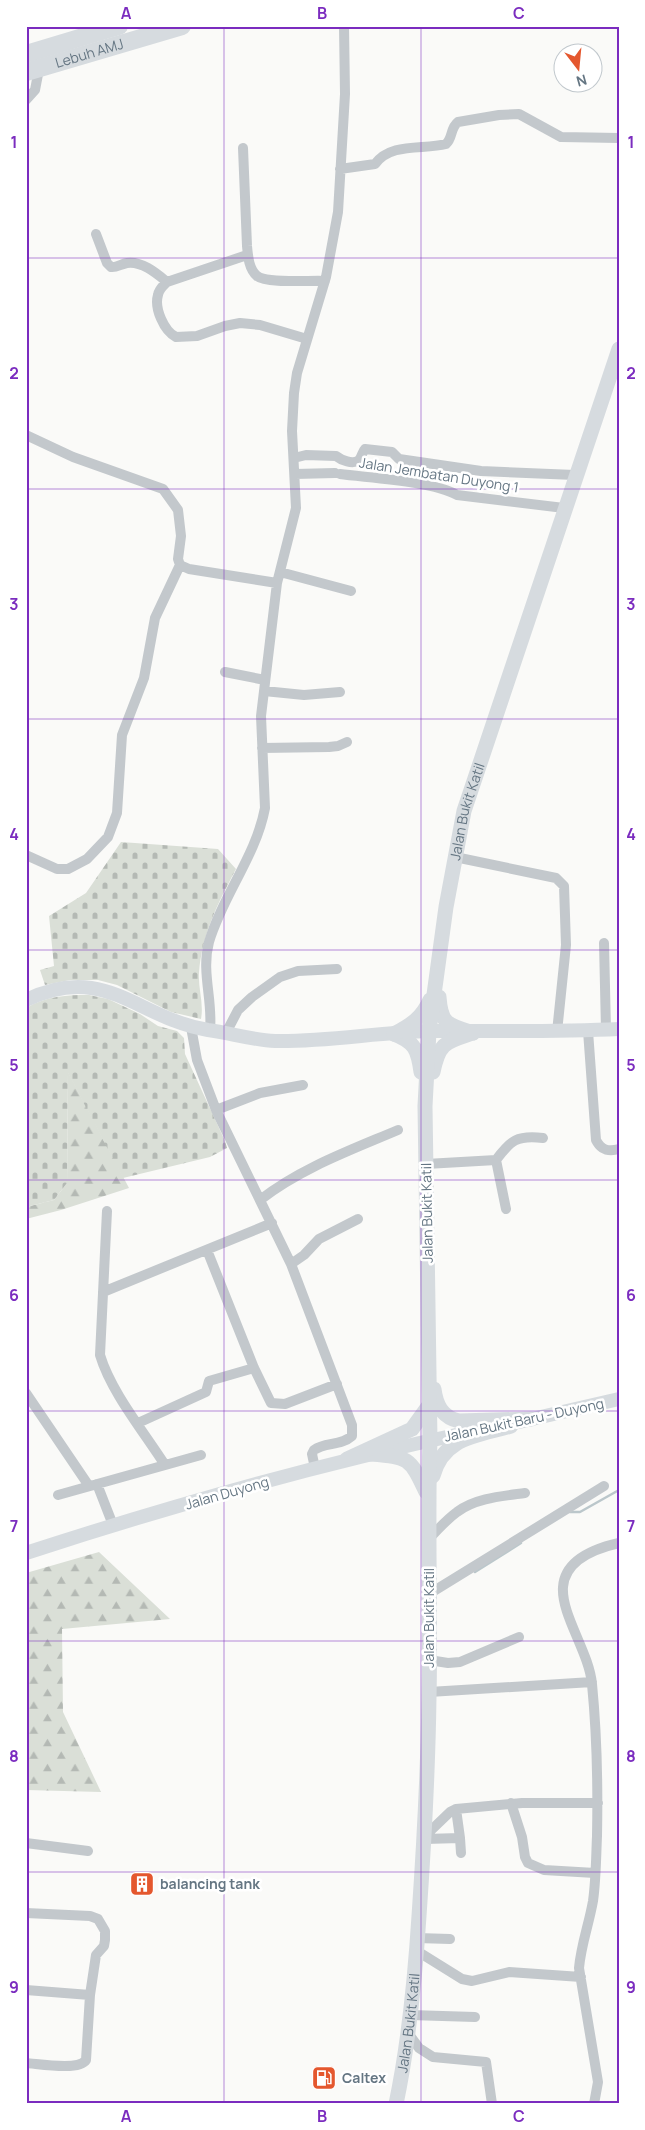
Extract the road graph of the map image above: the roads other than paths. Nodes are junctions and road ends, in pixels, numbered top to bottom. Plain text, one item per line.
1 (118, 26) edge
2 (182, 26) edge
3 (344, 26) edge
4 (26, 54) edge
5 (32, 70) edge
6 (26, 100) edge
7 (619, 138) edge
8 (243, 148) dead end
9 (340, 169) junction
10 (96, 234) dead end
11 (247, 255) junction
12 (325, 280) junction
13 (167, 282) junction
14 (308, 339) junction
15 (619, 349) edge
16 (26, 435) edge
17 (294, 458) junction
18 (294, 474) junction
19 (575, 476) junction
20 (564, 508) junction
21 (180, 565) junction
22 (280, 572) junction
23 (276, 583) junction
24 (350, 591) dead end
25 (225, 672) dead end
26 (266, 680) junction
27 (264, 691) junction
28 (340, 692) dead end
29 (347, 742) dead end
30 (262, 748) junction
31 (26, 855) edge
32 (455, 857) junction
33 (604, 943) dead end
34 (337, 969) dead end
35 (436, 973) junction
36 (434, 992) junction
37 (26, 1000) edge
38 (191, 1027) junction
39 (612, 1029) edge
40 (210, 1030) junction
41 (429, 1031) junction
42 (588, 1031) junction
43 (557, 1032) junction
44 (226, 1033) junction
45 (473, 1033) junction
46 (394, 1034) junction
47 (303, 1085) dead end
48 (425, 1106) junction
49 (216, 1110) junction
50 (398, 1130) dead end
51 (543, 1138) dead end
52 (619, 1149) edge
53 (496, 1160) junction
54 (426, 1164) junction
55 (260, 1200) junction
56 (506, 1209) dead end
57 (107, 1211) dead end
58 (358, 1219) dead end
59 (272, 1223) junction
60 (207, 1250) junction
61 (291, 1264) junction
62 (103, 1292) junction
63 (430, 1360) junction
64 (254, 1368) junction
65 (337, 1384) junction
66 (26, 1393) edge
67 (619, 1399) edge
68 (430, 1404) junction
69 (532, 1419) junction
70 (138, 1423) junction
71 (430, 1440) junction
72 (370, 1454) junction
73 (202, 1455) dead end
74 (347, 1459) junction
75 (165, 1465) junction
76 (315, 1468) junction
77 (93, 1485) junction
78 (604, 1486) dead end
79 (525, 1493) dead end
80 (58, 1495) dead end
81 (428, 1496) junction
82 (113, 1525) junction
83 (428, 1540) junction
84 (619, 1543) edge
85 (26, 1553) edge
86 (429, 1594) junction
87 (519, 1637) dead end
88 (429, 1660) junction
89 (592, 1682) junction
90 (429, 1692) junction
91 (511, 1803) junction
92 (598, 1803) junction
93 (456, 1808) junction
94 (425, 1838) junction
95 (460, 1838) junction
96 (26, 1843) edge
97 (88, 1851) dead end
98 (461, 1853) dead end
99 (595, 1873) junction
100 (26, 1913) edge
101 (450, 1939) dead end
102 (417, 1944) junction
103 (581, 1977) junction
104 (26, 1990) edge
105 (90, 1994) junction
106 (410, 2015) junction
107 (475, 2017) dead end
108 (408, 2033) junction
109 (26, 2063) edge
110 (396, 2104) edge
111 (492, 2104) edge
112 (594, 2104) edge

1 - 4 highway, Lebuh AMJ
2 - 5 highway, Lebuh AMJ
3 - 9 street
5 - 6 street
7 - 9 street
8 - 11 street
9 - 12 street
10 - 13 street
11 - 12 street
11 - 13 street
12 - 14 street
13 - 14 street
14 - 17 street
15 - 19 main road, Jalan Bukit Katil
16 - 21 street
17 - 18 street
17 - 19 street
18 - 20 street, Jalan Jembatan Duyong 1
18 - 22 street
19 - 20 main road, Jalan Bukit Katil
20 - 32 main road, Jalan Bukit Katil
21 - 23 street
21 - 31 street
22 - 23 street
22 - 24 street
23 - 26 street
25 - 26 street
26 - 27 street
27 - 28 street
27 - 30 street
29 - 30 street
30 - 40 street
32 - 35 main road, Jalan Bukit Katil
32 - 43 street
33 - 39 street
34 - 44 street
35 - 36 main road, Jalan Bukit Katil
35 - 45 main road
36 - 41 main road, Jalan Bukit Katil
36 - 46 main road
37 - 38 main road
38 - 40 main road
38 - 49 street
39 - 42 main road
40 - 44 main road
41 - 45 main road
41 - 46 main road
41 - 48 main road, Jalan Bukit Katil
42 - 43 main road
42 - 52 street
43 - 45 main road
44 - 46 main road
45 - 48 main road
46 - 48 main road
47 - 49 street
48 - 54 main road, Jalan Bukit Katil
49 - 55 street
50 - 55 street
51 - 53 street
53 - 54 street
53 - 56 street
54 - 63 main road, Jalan Bukit Katil
55 - 59 street
57 - 62 street
58 - 61 street
59 - 60 street
59 - 61 street
60 - 62 street
60 - 64 street
61 - 65 street
62 - 70 street
63 - 68 main road, Jalan Bukit Katil
63 - 69 main road
64 - 65 street
64 - 70 street
65 - 76 street
66 - 77 street
67 - 69 main road, Jalan Bukit Baru - Duyong
68 - 71 main road, Jalan Bukit Katil
68 - 74 main road
69 - 71 main road, Jalan Bukit Baru - Duyong
69 - 81 main road
70 - 75 street
71 - 72 main road, Jalan Duyong
71 - 81 main road, Jalan Bukit Katil
72 - 74 main road, Jalan Duyong
72 - 81 main road
73 - 75 street
74 - 76 main road, Jalan Duyong
75 - 77 street
76 - 82 main road, Jalan Duyong
77 - 80 street
77 - 82 street
78 - 86 street
79 - 83 street
81 - 83 main road, Jalan Bukit Katil
82 - 85 main road, Jalan Duyong
83 - 86 main road, Jalan Bukit Katil
84 - 89 street
86 - 88 main road, Jalan Bukit Katil
87 - 88 street
88 - 90 main road, Jalan Bukit Katil
89 - 90 street
89 - 92 street
90 - 94 main road, Jalan Bukit Katil
91 - 92 street
91 - 93 street
91 - 99 street
92 - 99 street
93 - 94 street
93 - 95 street
94 - 95 street
94 - 102 main road, Jalan Bukit Katil
95 - 98 street
96 - 97 street
99 - 103 street
100 - 105 street
101 - 102 street
102 - 103 street
102 - 106 main road, Jalan Bukit Katil
103 - 112 street
104 - 105 street
105 - 109 street
106 - 107 street
106 - 108 main road, Jalan Bukit Katil
108 - 110 main road, Jalan Bukit Katil
108 - 111 street

